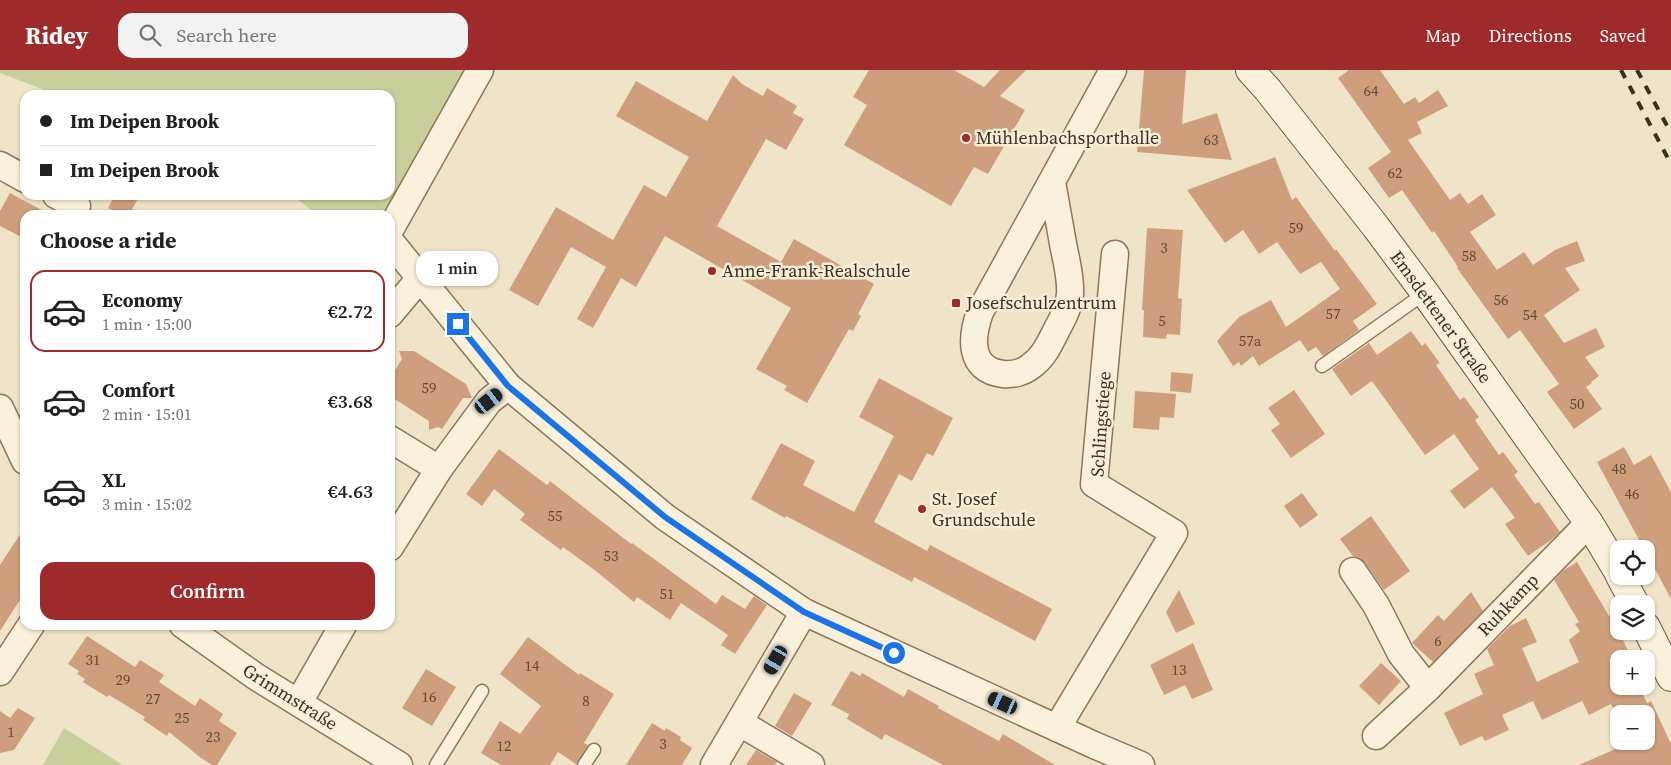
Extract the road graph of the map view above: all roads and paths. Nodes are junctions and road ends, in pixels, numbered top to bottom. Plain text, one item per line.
1 (480, 70) edge
2 (1113, 70) edge
3 (1250, 70) edge
4 (0, 166) edge
5 (20, 176) edge
6 (1052, 182) junction
7 (395, 221) edge
8 (395, 247) edge
9 (1115, 254) dead end
10 (420, 278) junction
11 (1425, 293) junction
12 (395, 308) edge
13 (1322, 366) dead end
14 (508, 386) junction
15 (2, 417) edge
16 (395, 441) edge
17 (20, 451) edge
18 (439, 469) junction
19 (1589, 523) junction
20 (395, 539) edge
21 (1610, 558) edge
22 (1353, 570) dead end
23 (804, 612) junction
24 (28, 630) edge
25 (190, 630) edge
26 (340, 630) edge
27 (1652, 640) edge
28 (0, 672) edge
29 (1671, 677) edge
30 (1428, 688) junction
31 (482, 691) dead end
32 (299, 702) junction
33 (740, 723) junction
34 (1057, 728) junction
35 (1376, 736) dead end
36 (594, 750) dead end
37 (1089, 755) edge
38 (399, 765) edge
39 (436, 765) edge
40 (584, 765) edge
41 (714, 765) edge
42 (811, 765) edge
43 (1141, 765) edge

1 - 7 street
2 - 6 street
3 - 11 street, Emsdettener Straße
4 - 5 street
6 - 6 street
8 - 10 street
9 - 34 street, Schlingstiege
10 - 12 street
10 - 14 street
11 - 13 lane
11 - 19 street, Emsdettener Straße
14 - 18 street
14 - 23 street
15 - 17 street
16 - 18 street
18 - 20 street
19 - 21 street, Emsdettener Straße
19 - 30 street, Ruhkamp
22 - 30 street
23 - 33 street
23 - 34 street
24 - 28 street
25 - 32 street, Grimmstraße
26 - 32 street
27 - 29 street
30 - 35 street, Ruhkamp
31 - 39 lane
32 - 38 street, Grimmstraße
33 - 41 street
33 - 42 street
34 - 37 street
36 - 40 lane
37 - 43 street

